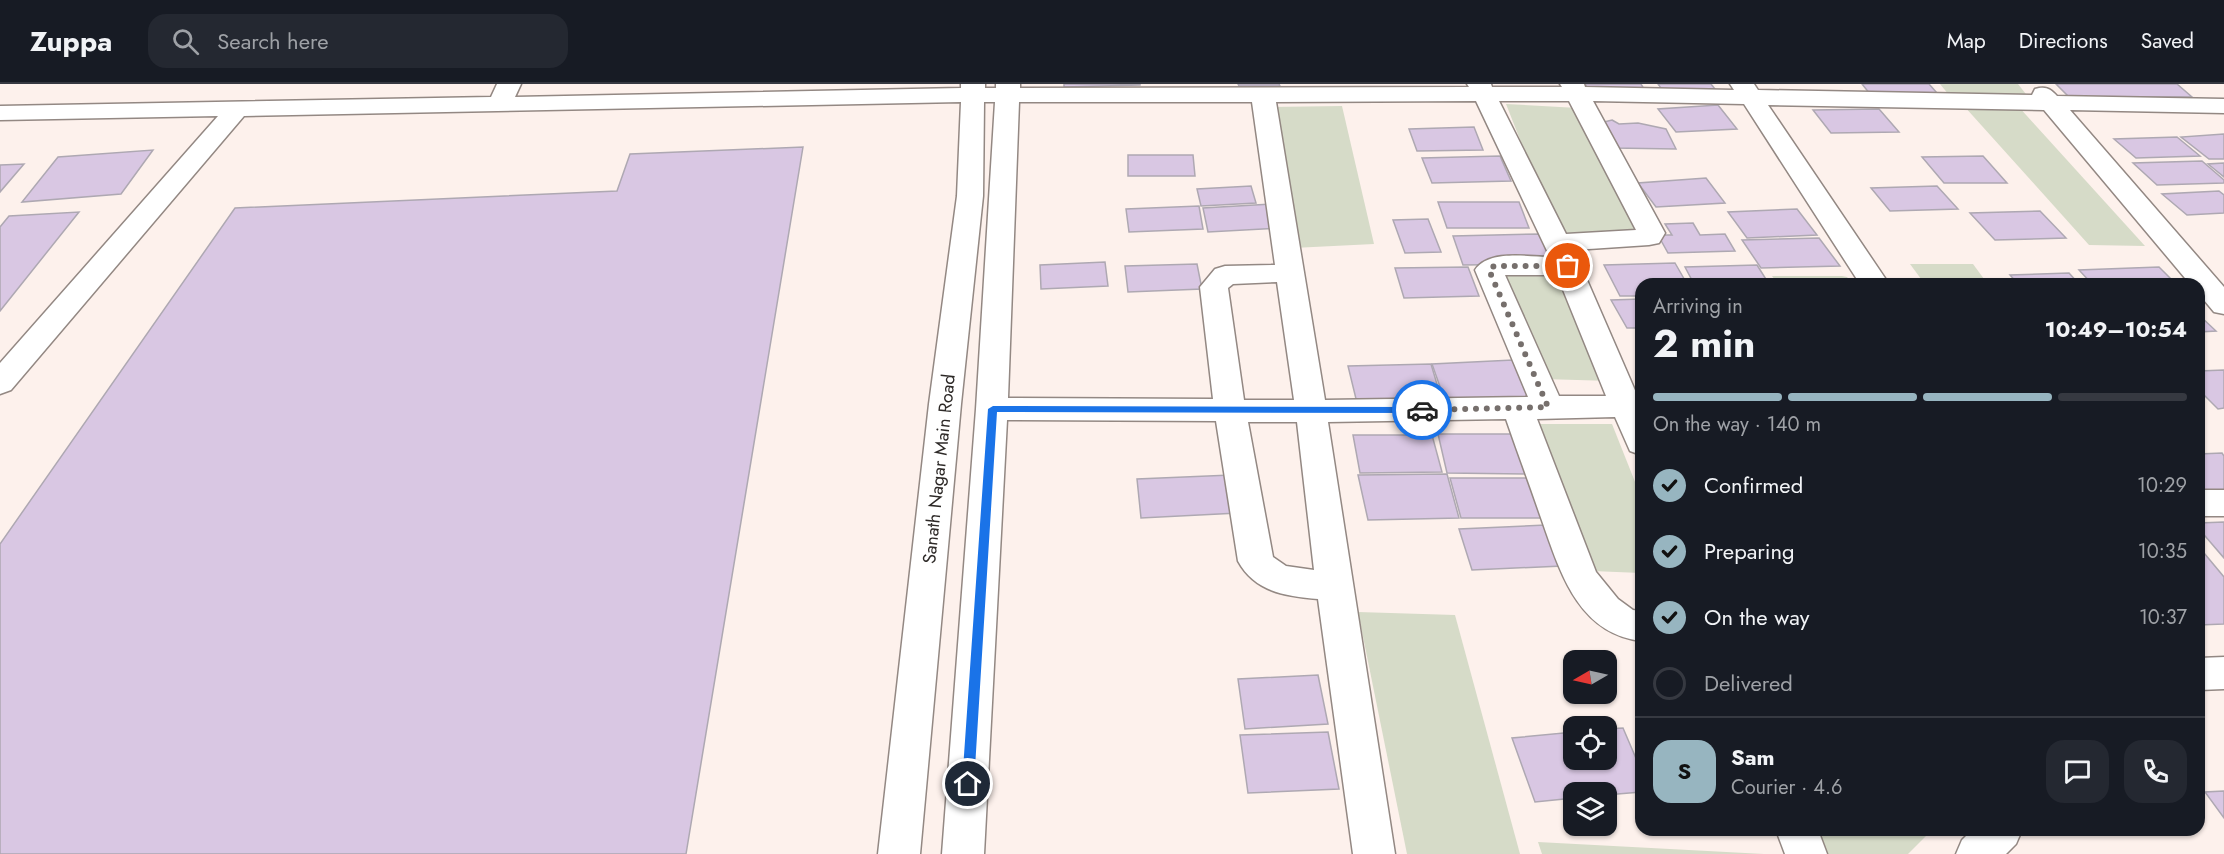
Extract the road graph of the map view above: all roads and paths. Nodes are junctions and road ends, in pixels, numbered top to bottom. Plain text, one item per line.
1 (2034, 84) edge
2 (2200, 84) edge
3 (1154, 88) edge
4 (1008, 89) edge
5 (1347, 89) edge
6 (1482, 89) edge
7 (1574, 89) edge
8 (973, 90) edge
9 (1746, 90) edge
10 (1942, 92) edge
11 (504, 94) edge
12 (1263, 94) junction
13 (2052, 104) junction
14 (2224, 106) edge
15 (236, 110) junction
16 (0, 113) edge
17 (1563, 255) junction
18 (1289, 273) junction
19 (1871, 278) edge
20 (2201, 278) edge
21 (2205, 283) edge
22 (2224, 305) edge
23 (0, 383) edge
24 (1633, 406) edge
25 (1533, 408) junction
26 (993, 409) junction
27 (1230, 410) junction
28 (1311, 411) junction
29 (2205, 503) edge
30 (2224, 503) edge
31 (1334, 586) junction
32 (1635, 626) edge
33 (2224, 673) edge
34 (2205, 674) edge
35 (1799, 836) edge
36 (1995, 836) edge
37 (899, 854) edge
38 (963, 854) edge
39 (1374, 854) edge
40 (1806, 854) edge
41 (1977, 854) edge

1 - 13 street
2 - 14 street
3 - 4 street
3 - 12 street
4 - 8 street
4 - 26 street
5 - 6 street
5 - 12 street
6 - 7 street
6 - 17 street
7 - 9 street
7 - 17 street
8 - 11 street
8 - 37 street, Sanath Nagar Main Road
9 - 10 street
9 - 19 street
10 - 13 street
11 - 15 street
12 - 18 street
13 - 14 street
13 - 20 street
15 - 16 street
15 - 23 street
17 - 24 street
17 - 25 street
18 - 27 street
18 - 28 street
21 - 22 street
24 - 25 street
25 - 28 street
25 - 32 street
26 - 27 street
26 - 38 street
27 - 28 street
27 - 31 street
28 - 31 street
29 - 30 street
31 - 39 street
33 - 34 street
35 - 40 street
36 - 41 street

